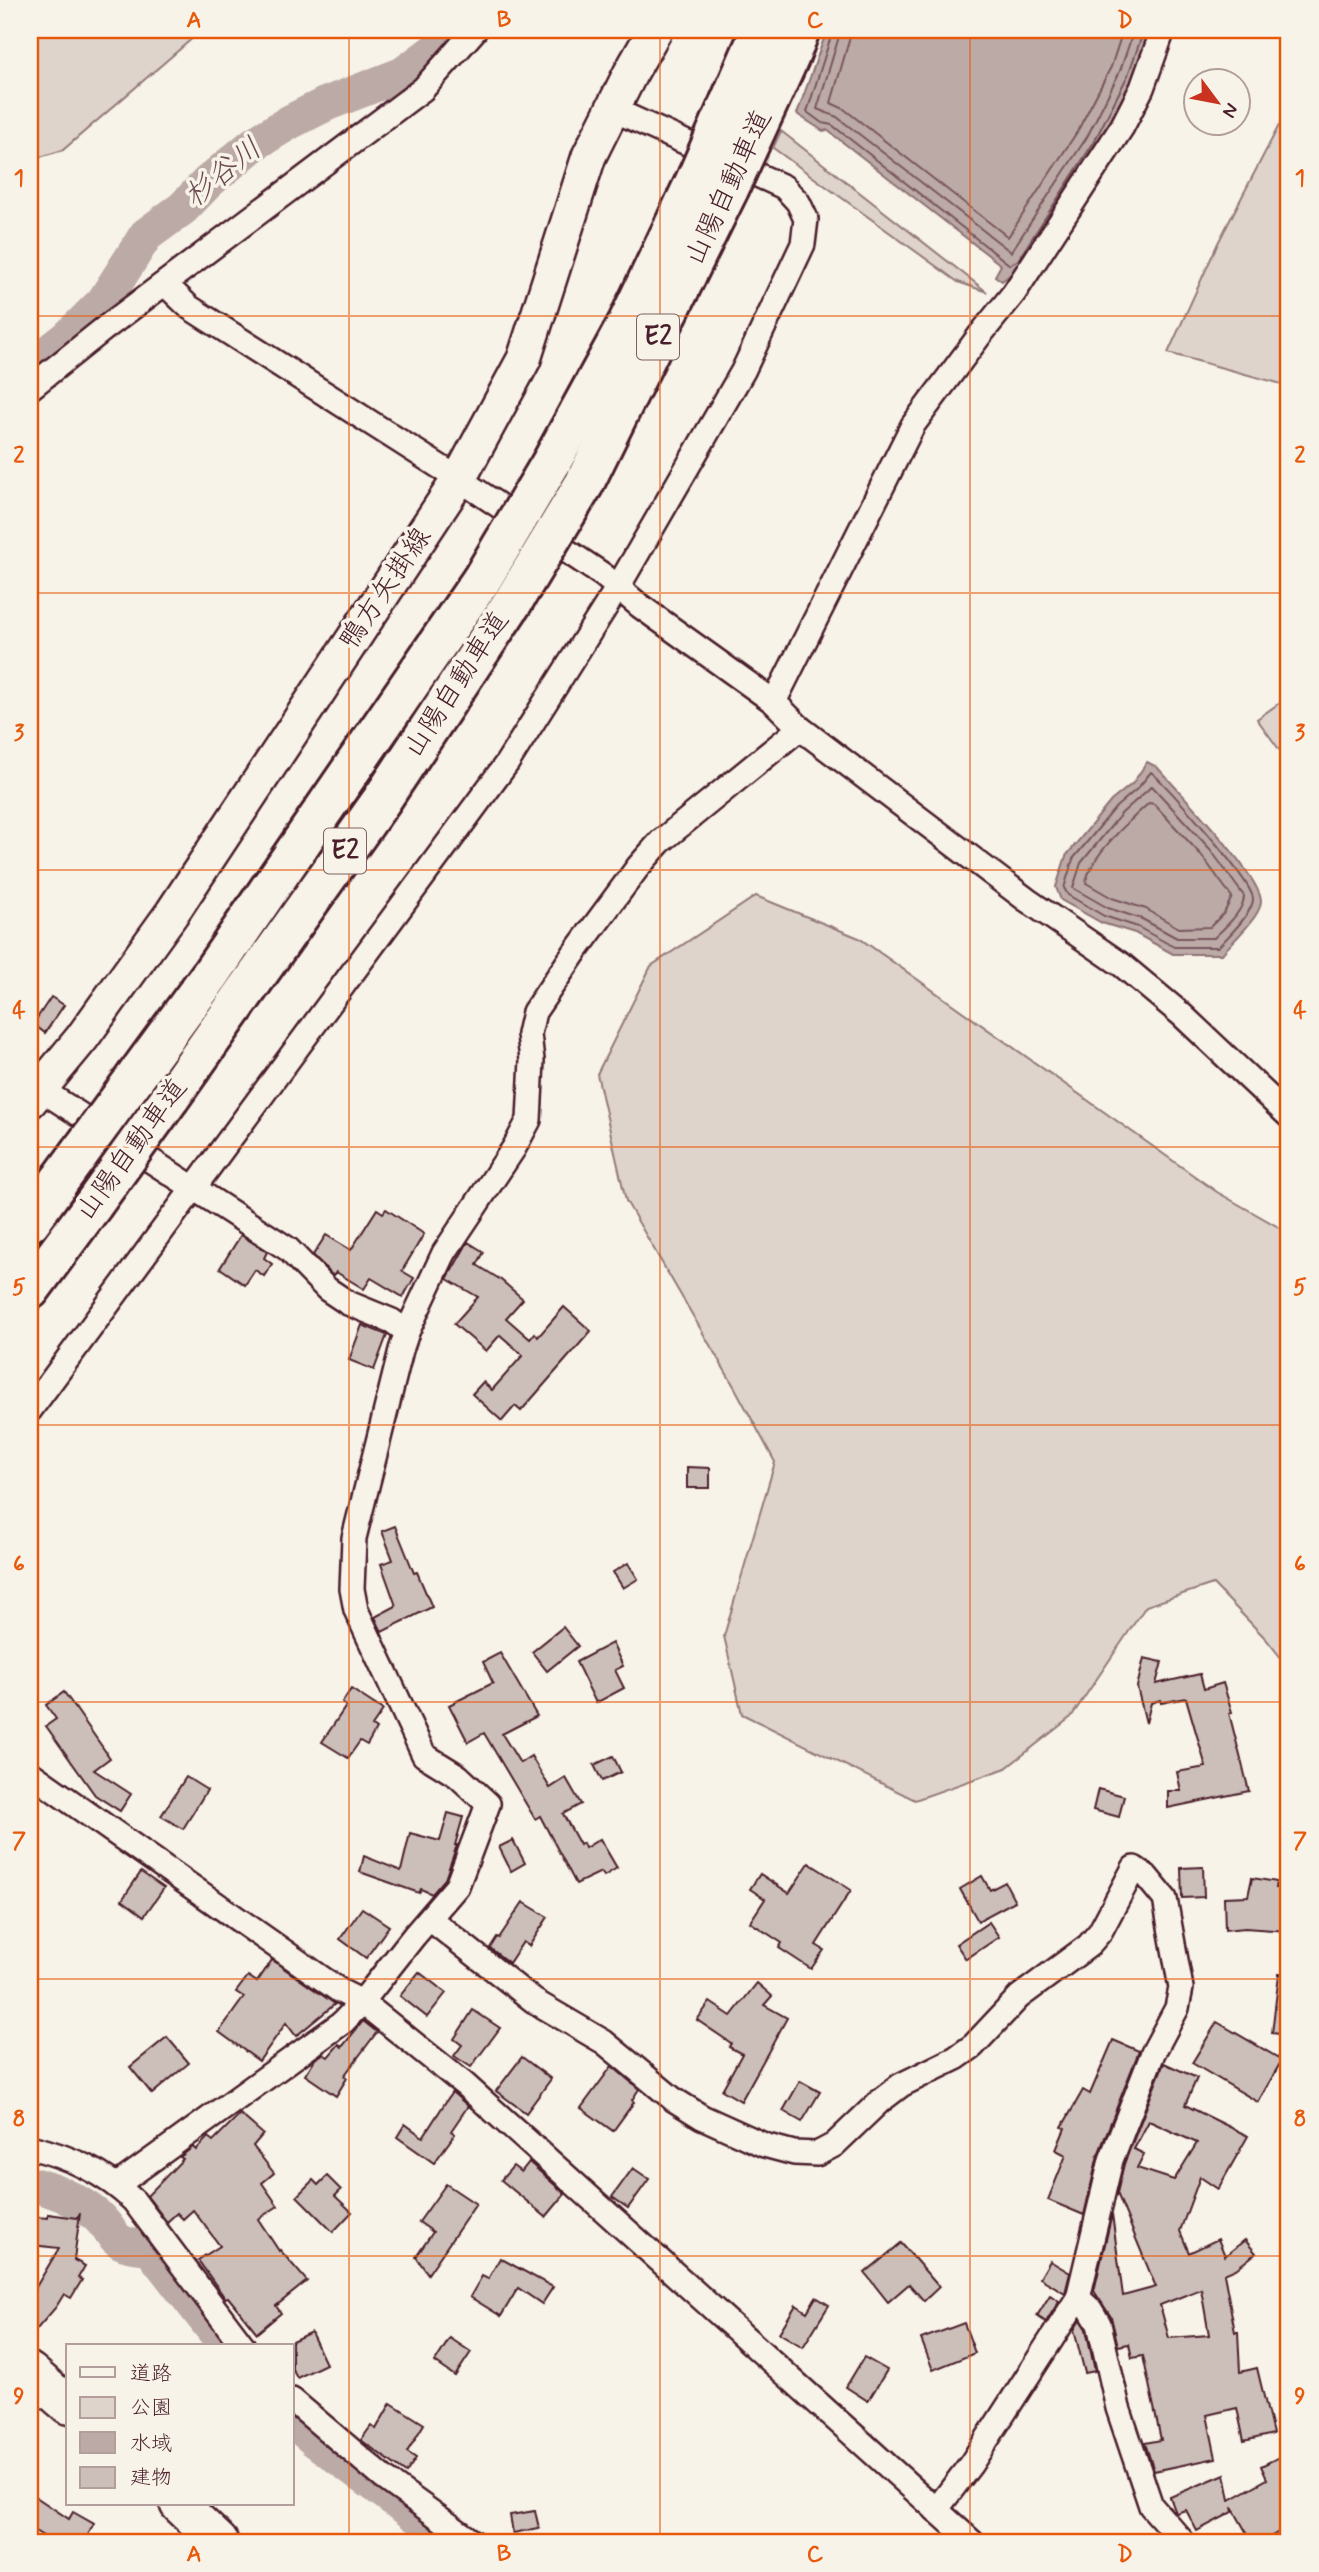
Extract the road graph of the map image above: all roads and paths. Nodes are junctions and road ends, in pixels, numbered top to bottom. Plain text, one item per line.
1 (475, 30) edge
2 (655, 30) edge
3 (761, 30) edge
4 (800, 30) edge
5 (1163, 30) edge
6 (612, 109) junction
7 (713, 183) junction
8 (165, 284) junction
9 (30, 388) edge
10 (459, 479) junction
11 (618, 587) junction
12 (774, 702) junction
13 (800, 728) junction
14 (35, 1095) edge
15 (1289, 1116) edge
16 (195, 1187) junction
17 (30, 1222) edge
18 (30, 1290) edge
19 (407, 1332) junction
20 (30, 1410) edge
21 (30, 1773) edge
22 (430, 1919) junction
23 (362, 2002) junction
24 (30, 2147) edge
25 (117, 2185) junction
26 (1078, 2298) junction
27 (241, 2344) edge
28 (30, 2372) edge
29 (294, 2402) edge
30 (66, 2403) edge
31 (181, 2506) edge
32 (936, 2510) junction
33 (219, 2542) edge
34 (472, 2542) edge
35 (972, 2542) edge
36 (1183, 2542) edge

1 - 8 street
2 - 6 main road, 鴨方矢掛線
3 - 7 highway, 山陽自動車道 / E2, bridge
4 - 7 highway, 山陽自動車道 / E2, bridge
5 - 12 street
6 - 10 main road, 鴨方矢掛線
6 - 11 street
7 - 17 highway, 山陽自動車道 / E2, bridge
7 - 18 highway, 山陽自動車道 / E2, bridge
8 - 9 street
8 - 10 street
10 - 11 street
10 - 14 main road, 鴨方矢掛線
11 - 12 street
11 - 16 street
12 - 13 street
13 - 15 street
13 - 19 street
14 - 16 street
16 - 19 street
16 - 20 street
19 - 22 street
21 - 23 street
22 - 23 street
22 - 26 street
23 - 25 street
23 - 32 street
24 - 25 street
25 - 27 street
26 - 32 street
26 - 36 street
28 - 30 main road
29 - 34 street
31 - 33 main road
32 - 35 street

